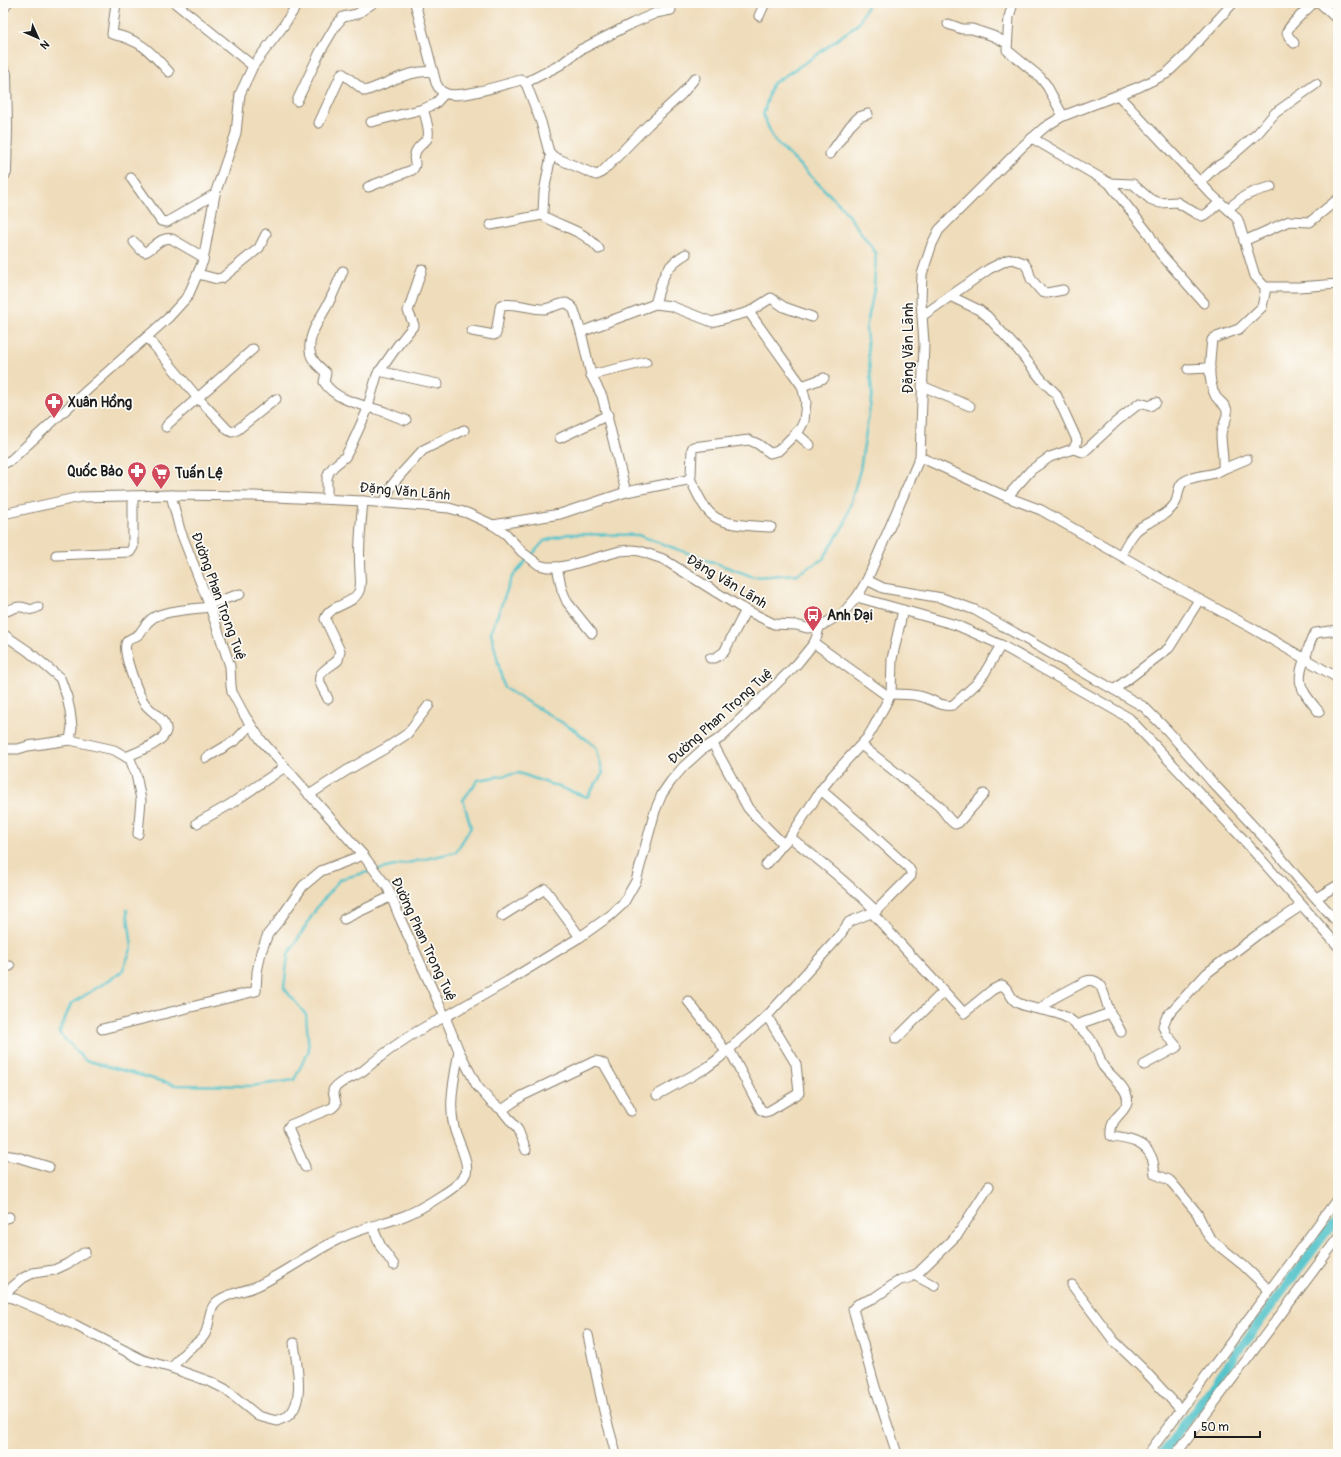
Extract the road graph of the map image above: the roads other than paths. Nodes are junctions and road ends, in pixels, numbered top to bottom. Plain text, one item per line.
1 (116, 3) edge
2 (175, 3) edge
3 (298, 3) edge
4 (373, 3) edge
5 (415, 3) edge
6 (765, 3) edge
7 (1013, 3) edge
8 (1233, 3) edge
9 (1313, 3) edge
10 (1320, 3) edge
11 (671, 10) dead end
12 (759, 16) dead end
13 (1338, 20) edge
14 (948, 24) dead end
15 (1007, 43) junction
16 (1294, 43) dead end
17 (253, 66) junction
18 (169, 72) dead end
19 (433, 72) junction
20 (3, 74) edge
21 (695, 78) dead end
22 (526, 83) junction
23 (1316, 84) dead end
24 (445, 93) junction
25 (1118, 95) junction
26 (297, 101) dead end
27 (423, 109) junction
28 (868, 114) dead end
29 (1063, 116) junction
30 (371, 122) dead end
31 (319, 123) dead end
32 (1032, 138) junction
33 (830, 154) dead end
34 (551, 155) junction
35 (3, 172) edge
36 (131, 178) dead end
37 (1200, 182) junction
38 (1109, 183) junction
39 (368, 187) dead end
40 (1271, 187) dead end
41 (215, 194) junction
42 (1338, 199) edge
43 (1220, 202) junction
44 (1228, 209) junction
45 (542, 215) junction
46 (164, 222) junction
47 (491, 225) dead end
48 (266, 234) dead end
49 (168, 238) junction
50 (1244, 241) junction
51 (134, 242) dead end
52 (599, 249) dead end
53 (686, 254) dead end
54 (203, 257) junction
55 (422, 269) dead end
56 (343, 271) dead end
57 (198, 274) junction
58 (1338, 284) edge
59 (1265, 287) junction
60 (1063, 290) dead end
61 (950, 296) junction
62 (1204, 303) dead end
63 (655, 304) junction
64 (749, 312) junction
65 (922, 316) junction
66 (812, 317) dead end
67 (472, 331) dead end
68 (581, 332) junction
69 (147, 337) junction
70 (254, 349) dead end
71 (646, 362) dead end
72 (1210, 368) junction
73 (1188, 369) dead end
74 (379, 371) junction
75 (591, 375) junction
76 (824, 378) dead end
77 (438, 384) dead end
78 (802, 386) junction
79 (922, 386) junction
80 (197, 397) junction
81 (276, 399) dead end
82 (1156, 402) dead end
83 (970, 406) dead end
84 (368, 407) junction
85 (608, 415) junction
86 (406, 420) dead end
87 (166, 427) dead end
88 (464, 430) dead end
89 (796, 433) junction
90 (560, 438) dead end
91 (810, 445) dead end
92 (1073, 449) junction
93 (920, 457) junction
94 (1247, 459) dead end
95 (3, 464) edge
96 (1223, 469) junction
97 (690, 479) junction
98 (626, 492) junction
99 (171, 495) junction
100 (133, 496) junction
101 (1007, 497) junction
102 (327, 499) junction
103 (363, 501) junction
104 (384, 503) junction
105 (3, 514) edge
106 (493, 525) junction
107 (771, 527) dead end
108 (56, 554) dead end
109 (1120, 555) junction
110 (557, 567) junction
111 (867, 580) junction
112 (240, 594) dead end
113 (856, 597) junction
114 (1199, 600) junction
115 (209, 605) junction
116 (38, 607) dead end
117 (746, 610) junction
118 (903, 610) junction
119 (3, 612) edge
120 (819, 628) junction
121 (1338, 630) edge
122 (592, 633) dead end
123 (3, 634) edge
124 (814, 643) junction
125 (1001, 645) junction
126 (710, 658) dead end
127 (1304, 658) junction
128 (1338, 678) edge
129 (1115, 689) junction
130 (890, 695) junction
131 (328, 699) dead end
132 (1139, 704) junction
133 (429, 705) dead end
134 (1319, 712) dead end
135 (1129, 718) junction
136 (250, 725) junction
137 (70, 740) junction
138 (713, 744) junction
139 (861, 745) junction
140 (3, 749) edge
141 (126, 757) junction
142 (206, 758) dead end
143 (285, 767) junction
144 (821, 790) junction
145 (984, 794) dead end
146 (309, 795) junction
147 (197, 823) dead end
148 (138, 834) dead end
149 (787, 840) junction
150 (363, 855) junction
151 (766, 865) dead end
152 (1338, 884) edge
153 (390, 892) junction
154 (1316, 898) junction
155 (1301, 906) junction
156 (874, 912) junction
157 (502, 916) dead end
158 (344, 919) dead end
159 (1337, 920) edge
160 (580, 937) junction
161 (1338, 946) edge
162 (943, 992) junction
163 (688, 1001) dead end
164 (1040, 1009) junction
165 (1110, 1013) junction
166 (767, 1016) junction
167 (445, 1017) junction
168 (1076, 1025) junction
169 (102, 1029) dead end
170 (1121, 1032) dead end
171 (896, 1038) dead end
172 (728, 1050) junction
173 (459, 1051) junction
174 (1144, 1065) dead end
175 (657, 1095) dead end
176 (502, 1110) junction
177 (631, 1111) dead end
178 (526, 1150) dead end
179 (3, 1155) edge
180 (49, 1167) dead end
181 (305, 1167) dead end
182 (989, 1186) dead end
183 (1338, 1198) edge
184 (372, 1226) junction
185 (1338, 1238) edge
186 (85, 1252) dead end
187 (394, 1265) dead end
188 (914, 1275) junction
189 (1072, 1285) dead end
190 (935, 1286) dead end
191 (1269, 1290) junction
192 (3, 1295) edge
193 (588, 1335) dead end
194 (294, 1343) dead end
195 (172, 1368) junction
196 (1180, 1410) junction
197 (616, 1454) edge
198 (897, 1454) edge
199 (1148, 1454) edge
200 (1176, 1454) edge

1 - 18 street
2 - 17 street
3 - 17 street
4 - 26 street
5 - 19 street
6 - 12 street
7 - 15 street
8 - 25 street, Đặng Văn Lãnh
9 - 16 street
10 - 13 street
11 - 22 street
14 - 15 street
15 - 29 street
17 - 41 street
19 - 24 street
19 - 31 street
20 - 35 highway
21 - 34 street
22 - 24 street
22 - 34 street
23 - 37 street
24 - 27 street
25 - 29 street, Đặng Văn Lãnh
25 - 37 street
27 - 30 street
27 - 39 street
28 - 33 street
29 - 32 street, Đặng Văn Lãnh
32 - 38 street
32 - 65 street, Đặng Văn Lãnh
34 - 45 street
36 - 46 street
37 - 43 street
38 - 43 street
38 - 62 street
40 - 44 street
41 - 46 street
41 - 54 street
42 - 50 street
43 - 44 street
44 - 50 street
45 - 47 street
45 - 52 street
46 - 49 street
48 - 57 street
49 - 51 street
49 - 54 street
50 - 59 street
53 - 63 street
54 - 57 street
55 - 74 street
56 - 84 street
57 - 69 street
58 - 59 street
59 - 72 street
60 - 61 street
61 - 65 street
61 - 92 street
63 - 64 street
63 - 68 street
64 - 66 street
64 - 78 street
65 - 79 street, Đặng Văn Lãnh
67 - 68 street
68 - 75 street
69 - 80 street
69 - 95 street
70 - 80 street
71 - 75 street
72 - 73 street
72 - 96 street
74 - 77 street
74 - 84 street
75 - 85 street
76 - 78 street
78 - 89 street
79 - 83 street
79 - 93 street, Đặng Văn Lãnh
80 - 81 street
80 - 87 street
82 - 92 street
84 - 86 street
84 - 102 street
85 - 90 street
85 - 98 street
88 - 104 street
89 - 91 street
89 - 97 street
92 - 101 street
93 - 101 street
93 - 111 street, Đặng Văn Lãnh
94 - 96 street
96 - 109 street
97 - 98 street
97 - 107 street
98 - 106 street
99 - 100 street, Đặng Văn Lãnh
99 - 102 street, Đặng Văn Lãnh
99 - 115 street, Đường Phan Trọng Tuệ
100 - 105 street, Đặng Văn Lãnh
100 - 108 street
101 - 109 street
102 - 103 street, Đặng Văn Lãnh
103 - 104 street, Đặng Văn Lãnh
103 - 131 street
104 - 106 street, Đặng Văn Lãnh
106 - 110 street, Đặng Văn Lãnh
109 - 114 street
110 - 117 street, Đặng Văn Lãnh
110 - 122 street
111 - 113 street, Đặng Văn Lãnh
111 - 129 street
112 - 115 street
113 - 118 street
113 - 120 street, Đặng Văn Lãnh
114 - 127 street
114 - 129 street
115 - 136 street, Đường Phan Trọng Tuệ
115 - 141 street
116 - 119 street
117 - 120 street, Đặng Văn Lãnh
117 - 126 street
118 - 125 street
118 - 130 street
120 - 124 street, Đường Phan Trọng Tuệ
121 - 127 street
123 - 137 street
124 - 130 street
124 - 138 street, Đường Phan Trọng Tuệ
125 - 130 street
125 - 135 street
127 - 128 street
127 - 134 street
129 - 132 street
130 - 139 street
132 - 135 street
132 - 154 street
133 - 146 street
135 - 155 street
136 - 142 street
136 - 143 street, Đường Phan Trọng Tuệ
137 - 140 street
137 - 141 street
138 - 149 street
138 - 160 street, Đường Phan Trọng Tuệ
139 - 144 street
139 - 145 street
141 - 148 street
143 - 146 street, Đường Phan Trọng Tuệ
143 - 147 street
144 - 149 street
144 - 156 street
146 - 150 street, Đường Phan Trọng Tuệ
149 - 151 street
149 - 156 street
150 - 153 street, Đường Phan Trọng Tuệ
150 - 169 street
152 - 154 street
153 - 158 street
153 - 167 street, Đường Phan Trọng Tuệ
154 - 159 street
155 - 161 street
155 - 174 street
156 - 162 street
156 - 166 street
157 - 160 street
160 - 167 street, Đường Phan Trọng Tuệ
162 - 164 street
162 - 171 street
163 - 172 street
164 - 165 street
164 - 168 street
165 - 168 street
165 - 170 street
166 - 172 street
166 - 172 street
167 - 173 street
167 - 181 street
168 - 191 street
172 - 175 street
173 - 176 street
173 - 184 street
176 - 177 street
176 - 178 street
179 - 180 street
182 - 188 street
183 - 191 street
184 - 187 street
184 - 195 street
185 - 200 street
186 - 192 street
188 - 190 street
188 - 198 street
189 - 196 street
191 - 196 street
192 - 195 street
193 - 197 street
194 - 195 street
196 - 199 street

